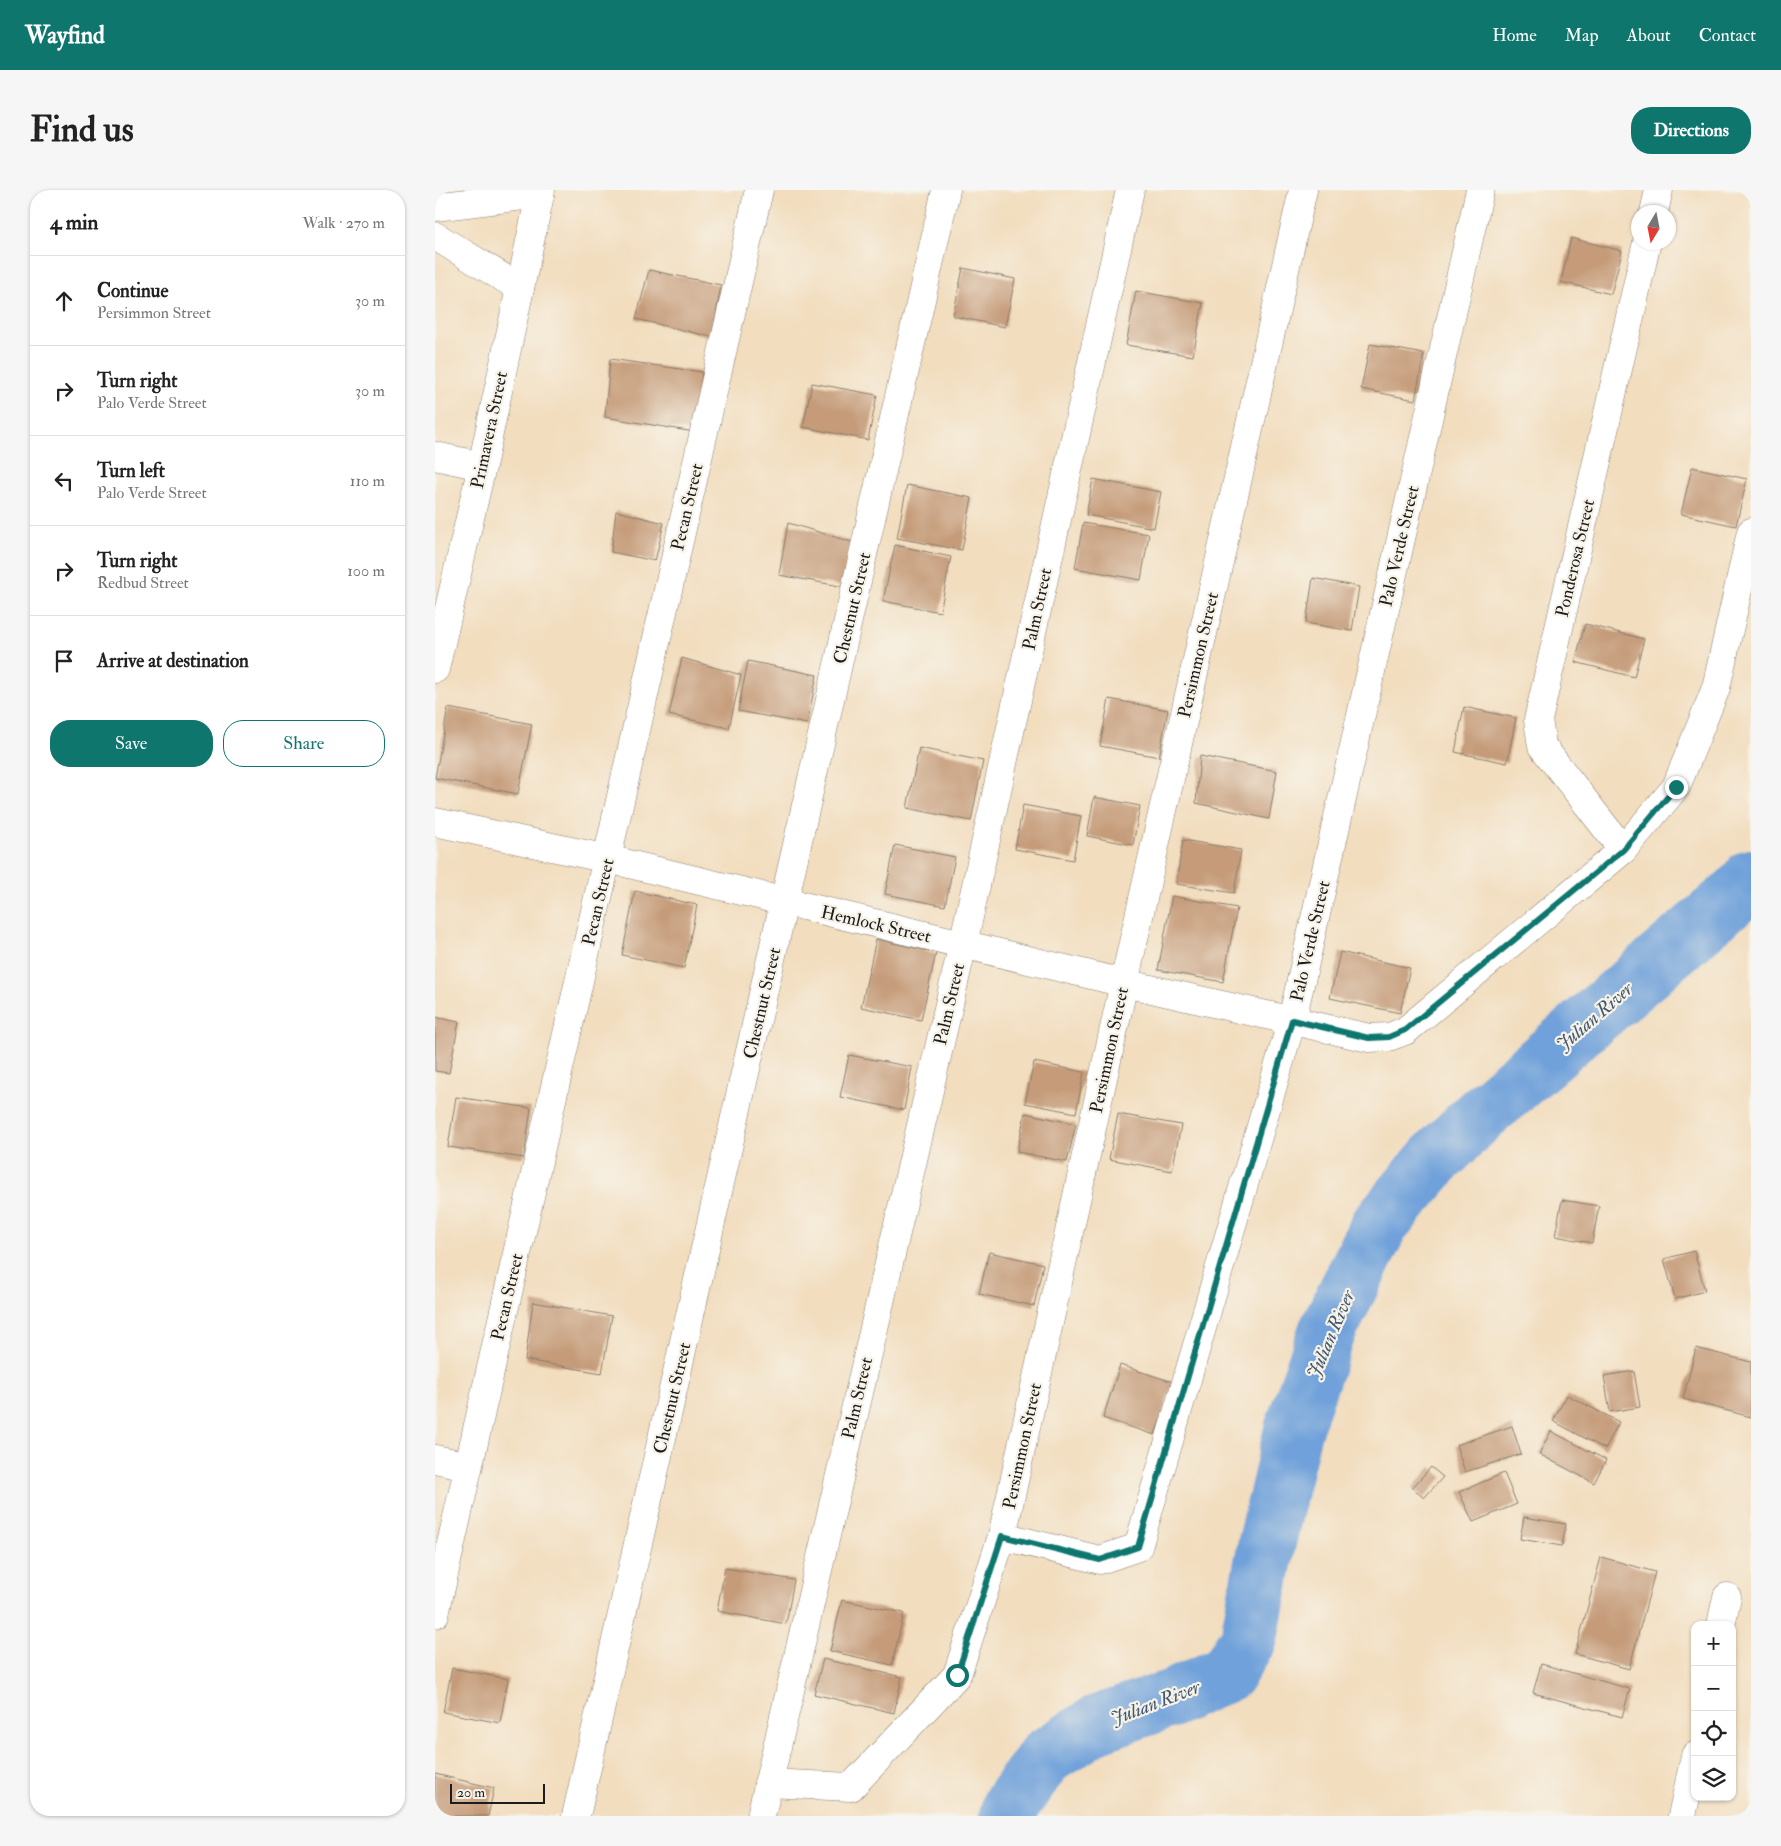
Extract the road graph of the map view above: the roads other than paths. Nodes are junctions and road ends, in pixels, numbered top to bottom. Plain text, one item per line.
1 (759, 190) edge
2 (946, 190) edge
3 (1130, 190) edge
4 (1303, 190) edge
5 (1480, 190) edge
6 (1659, 190) edge
7 (541, 192) edge
8 (1656, 205) edge
9 (435, 208) edge
10 (435, 236) edge
11 (1645, 250) edge
12 (520, 288) junction
13 (435, 456) edge
14 (482, 466) junction
15 (1751, 532) edge
16 (435, 669) edge
17 (435, 822) edge
18 (1623, 850) junction
19 (608, 859) junction
20 (785, 903) junction
21 (963, 944) junction
22 (1124, 983) junction
23 (1292, 1020) junction
24 (435, 1459) edge
25 (468, 1466) junction
26 (1002, 1536) junction
27 (1727, 1597) dead end
28 (435, 1614) edge
29 (1722, 1621) edge
30 (1691, 1776) edge
31 (768, 1783) junction
32 (576, 1816) edge
33 (761, 1816) edge
34 (1683, 1816) edge

1 - 19 street, Pecan Street
2 - 20 street, Chestnut Street
3 - 21 street, Palm Street
4 - 22 street, Persimmon Street
5 - 23 street, Palo Verde Street
6 - 8 street
7 - 9 street
7 - 12 street, Primavera Street
10 - 12 street
11 - 18 street, Ponderosa Street
12 - 14 street, Primavera Street
13 - 14 street
14 - 16 street, Primavera Street
15 - 18 street, Hemlock Street
17 - 19 street, Hemlock Street
18 - 23 street, Hemlock Street
19 - 20 street, Hemlock Street
19 - 25 street, Pecan Street
20 - 21 street, Hemlock Street
20 - 32 street, Chestnut Street
21 - 22 street, Hemlock Street
21 - 31 street, Palm Street
22 - 23 street, Hemlock Street
22 - 26 street, Persimmon Street
23 - 26 street, Palo Verde Street
24 - 25 street
25 - 28 street, Pecan Street
26 - 31 street, Persimmon Street
27 - 29 street
30 - 34 street
31 - 33 street, Palm Street

